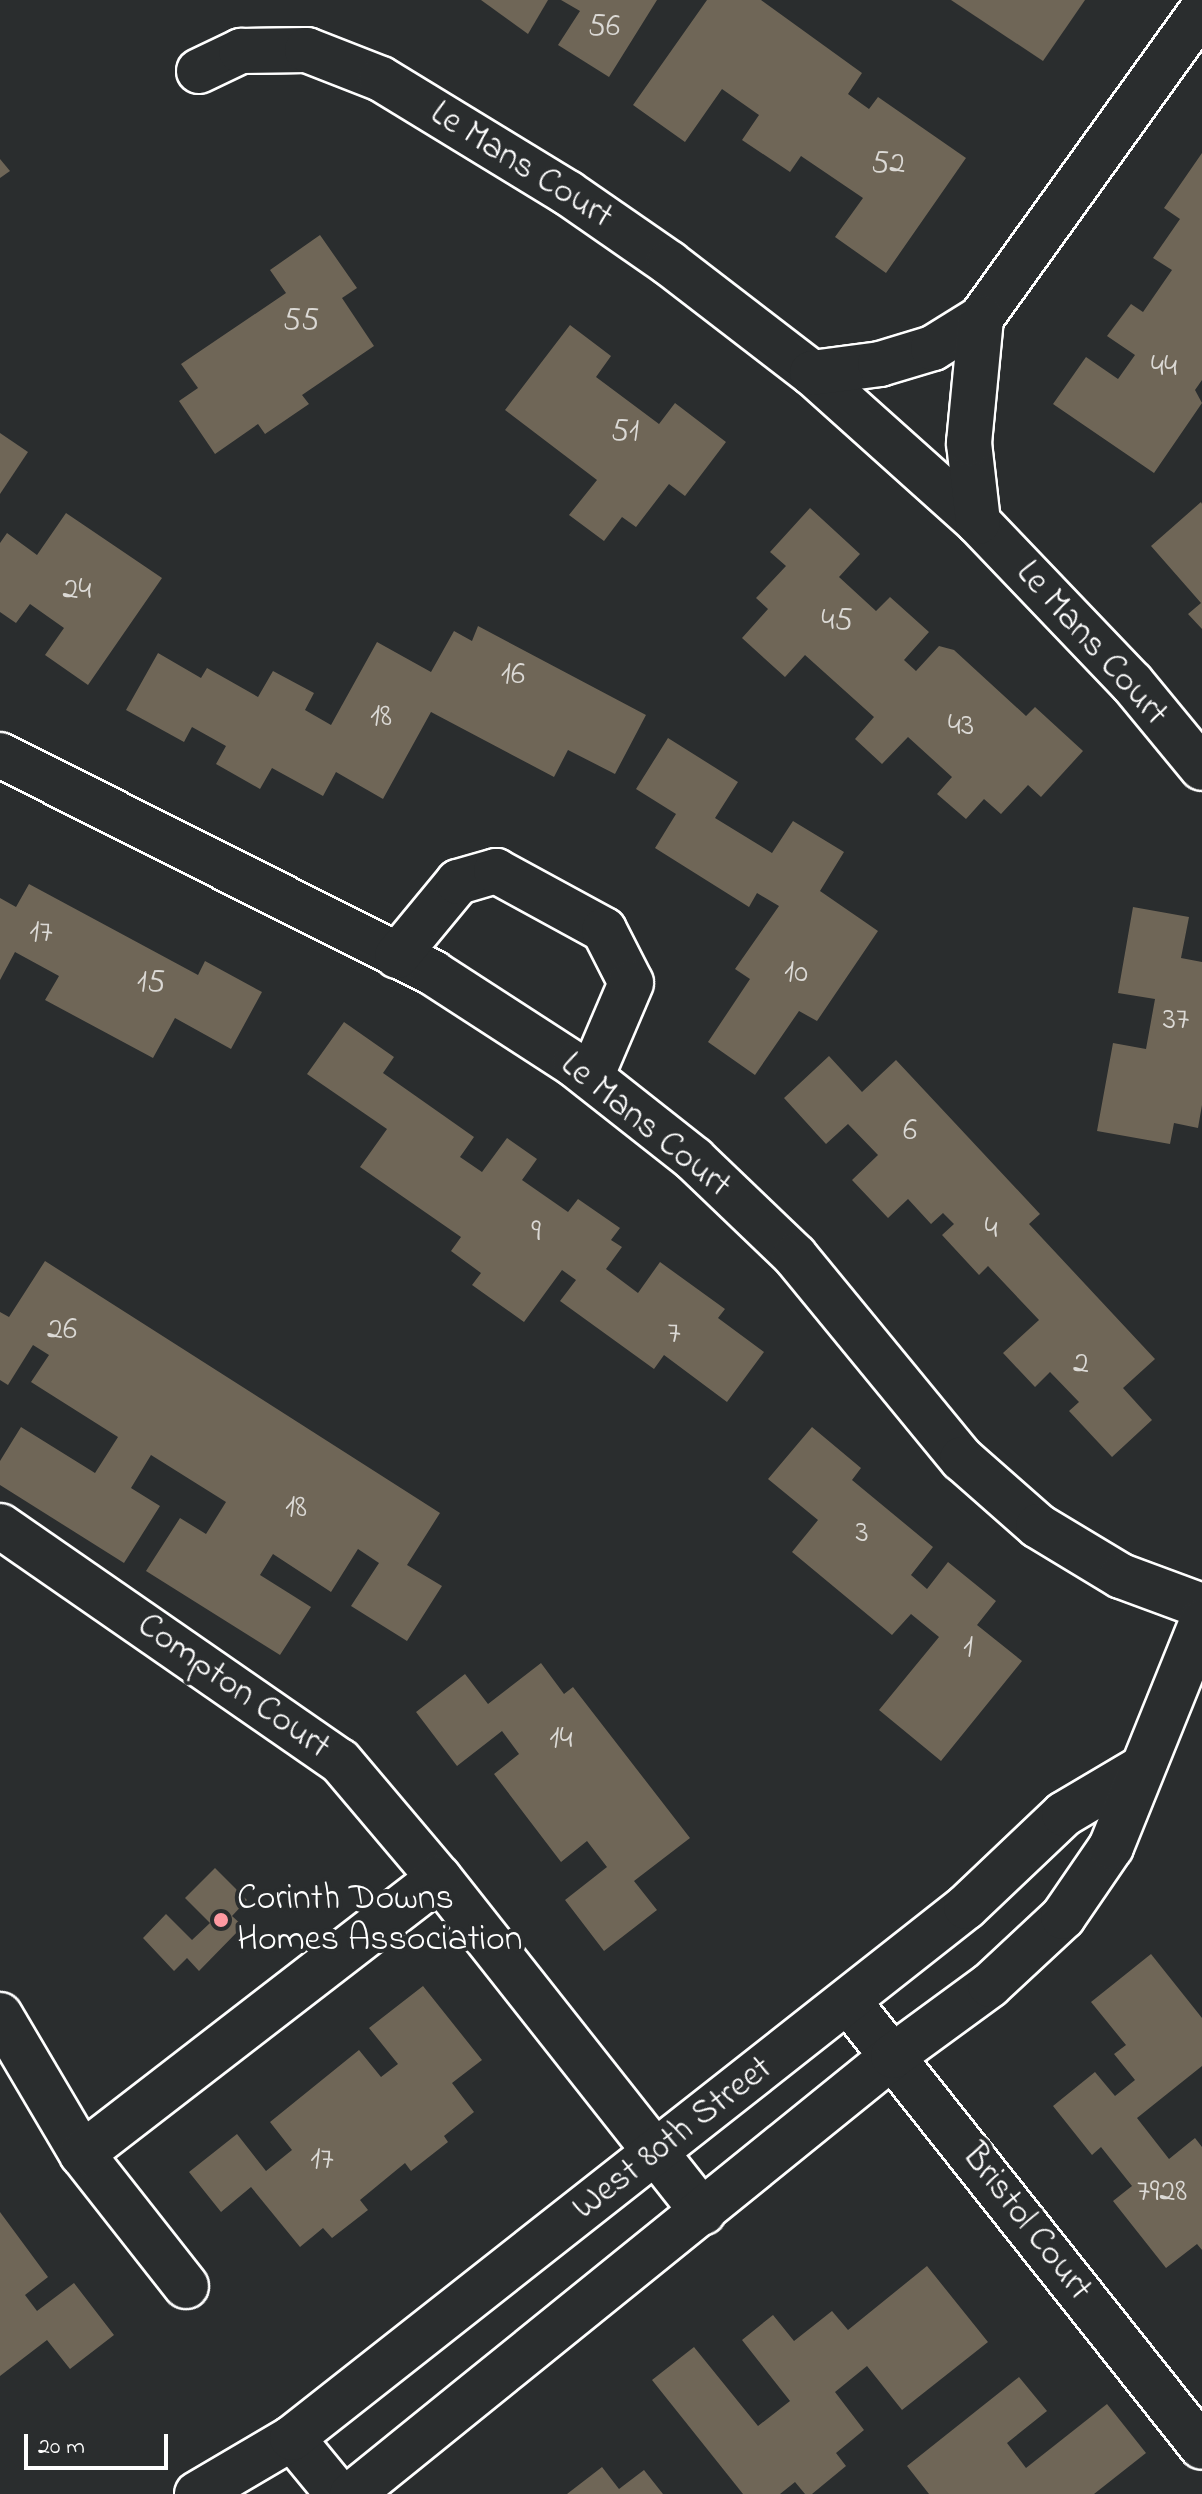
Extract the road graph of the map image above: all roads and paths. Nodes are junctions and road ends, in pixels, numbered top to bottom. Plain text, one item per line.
1 (1202, 11) edge
2 (199, 71) dead end
3 (981, 318) junction
4 (812, 373) junction
5 (978, 522) junction
6 (0, 755) edge
7 (1202, 768) edge
8 (397, 956) junction
9 (591, 1077) junction
10 (0, 1526) edge
11 (1202, 1606) edge
12 (1202, 1622) edge
13 (1138, 1770) junction
14 (439, 1878) junction
15 (848, 2001) junction
16 (0, 2015) edge
17 (893, 2056) junction
18 (658, 2152) junction
19 (82, 2154) junction
20 (703, 2212) junction
21 (186, 2286) dead end
22 (292, 2438) junction
23 (1202, 2447) edge
24 (197, 2494) edge
25 (338, 2494) edge
26 (352, 2494) edge

1 - 3 street
2 - 4 street, Le Mans Court
3 - 4 street
3 - 5 street
4 - 5 street, Le Mans Court
5 - 7 street, Le Mans Court
6 - 8 street, Le Mans Court
8 - 9 street, Le Mans Court
8 - 9 street
9 - 11 street, Le Mans Court
10 - 14 street, Compton Court
12 - 13 street, West 80th Street
13 - 15 street, West 80th Street
13 - 17 street, West 80th Street
14 - 18 street, Compton Court
14 - 19 street
15 - 17 street, Bristol Court
15 - 18 street, West 80th Street
16 - 19 street
17 - 20 street, West 80th Street
17 - 23 street, Bristol Court
18 - 20 street, Compton Court
18 - 22 street, West 80th Street
19 - 21 street
20 - 26 street, West 80th Street
22 - 24 street, West 80th Street
22 - 25 street

